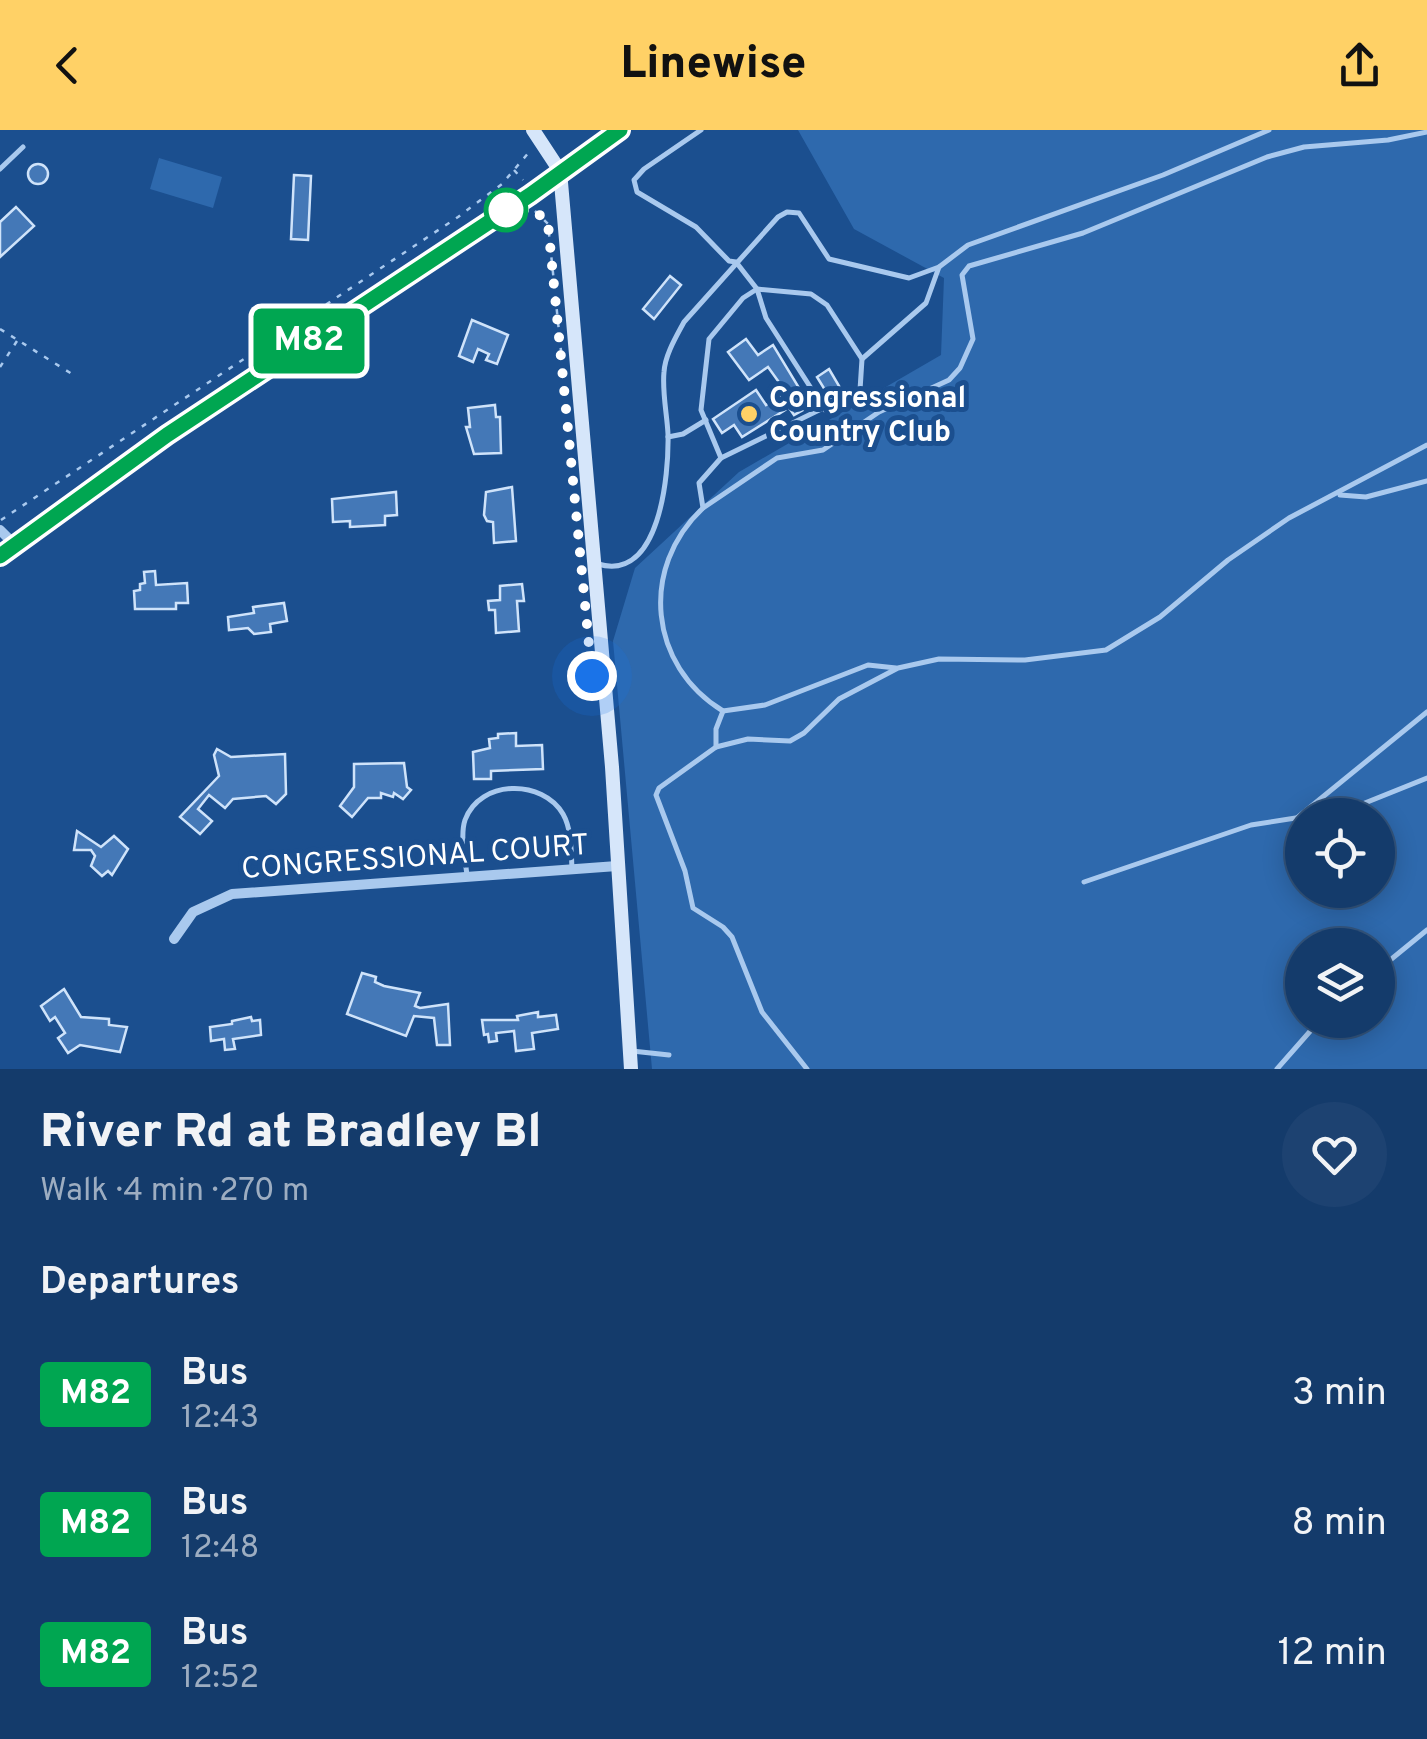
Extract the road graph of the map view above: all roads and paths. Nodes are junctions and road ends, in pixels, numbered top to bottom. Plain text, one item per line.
1 (620, 130) edge
2 (701, 130) edge
3 (1269, 130) edge
4 (1427, 132) edge
5 (537, 135) edge
6 (23, 147) dead end
7 (0, 169) edge
8 (514, 170) junction
9 (560, 172) junction
10 (530, 195) junction
11 (736, 262) junction
12 (940, 267) junction
13 (757, 289) junction
14 (0, 329) edge
15 (18, 340) junction
16 (562, 357) dead end
17 (862, 359) junction
18 (0, 367) edge
19 (72, 374) dead end
20 (825, 410) junction
21 (706, 420) junction
22 (668, 437) junction
23 (1427, 445) edge
24 (721, 458) junction
25 (1427, 481) edge
26 (1337, 495) junction
27 (702, 508) junction
28 (0, 520) edge
29 (0, 530) edge
30 (15, 545) junction
31 (0, 556) edge
32 (596, 563) junction
33 (898, 668) junction
34 (722, 712) junction
35 (1427, 712) edge
36 (716, 747) junction
37 (1427, 778) edge
38 (1323, 798) edge
39 (1377, 798) edge
40 (1285, 820) edge
41 (618, 866) junction
42 (572, 869) junction
43 (467, 876) junction
44 (1084, 882) dead end
45 (1427, 930) edge
46 (174, 938) dead end
47 (1395, 956) edge
48 (1304, 1038) edge
49 (630, 1051) junction
50 (669, 1055) dead end
51 (631, 1069) edge
52 (806, 1069) edge
53 (1276, 1069) edge

1 - 9 main road
2 - 11 lane
3 - 12 lane
4 - 27 lane
5 - 8 path
5 - 9 main road
6 - 7 lane
8 - 10 path
8 - 28 path
9 - 10 main road
9 - 32 main road
10 - 16 path
10 - 30 main road
11 - 12 lane
11 - 13 lane
11 - 22 lane
12 - 17 lane
13 - 17 lane
13 - 20 lane
13 - 21 lane
14 - 15 path
15 - 18 path
15 - 19 path
17 - 20 lane
20 - 24 lane
21 - 22 lane
21 - 24 lane
22 - 32 lane
23 - 26 lane
24 - 27 lane
25 - 26 lane
26 - 33 lane
27 - 34 lane
29 - 30 street
30 - 31 main road
32 - 41 main road
33 - 34 lane
33 - 36 lane
34 - 36 lane
35 - 38 lane
36 - 52 lane
37 - 39 lane
40 - 44 lane
41 - 42 street, CONGRESSIONAL COURT
41 - 49 main road
42 - 43 street, CONGRESSIONAL COURT
42 - 43 lane
43 - 46 street, CONGRESSIONAL COURT
45 - 47 lane
48 - 53 lane
49 - 50 lane
49 - 51 main road

